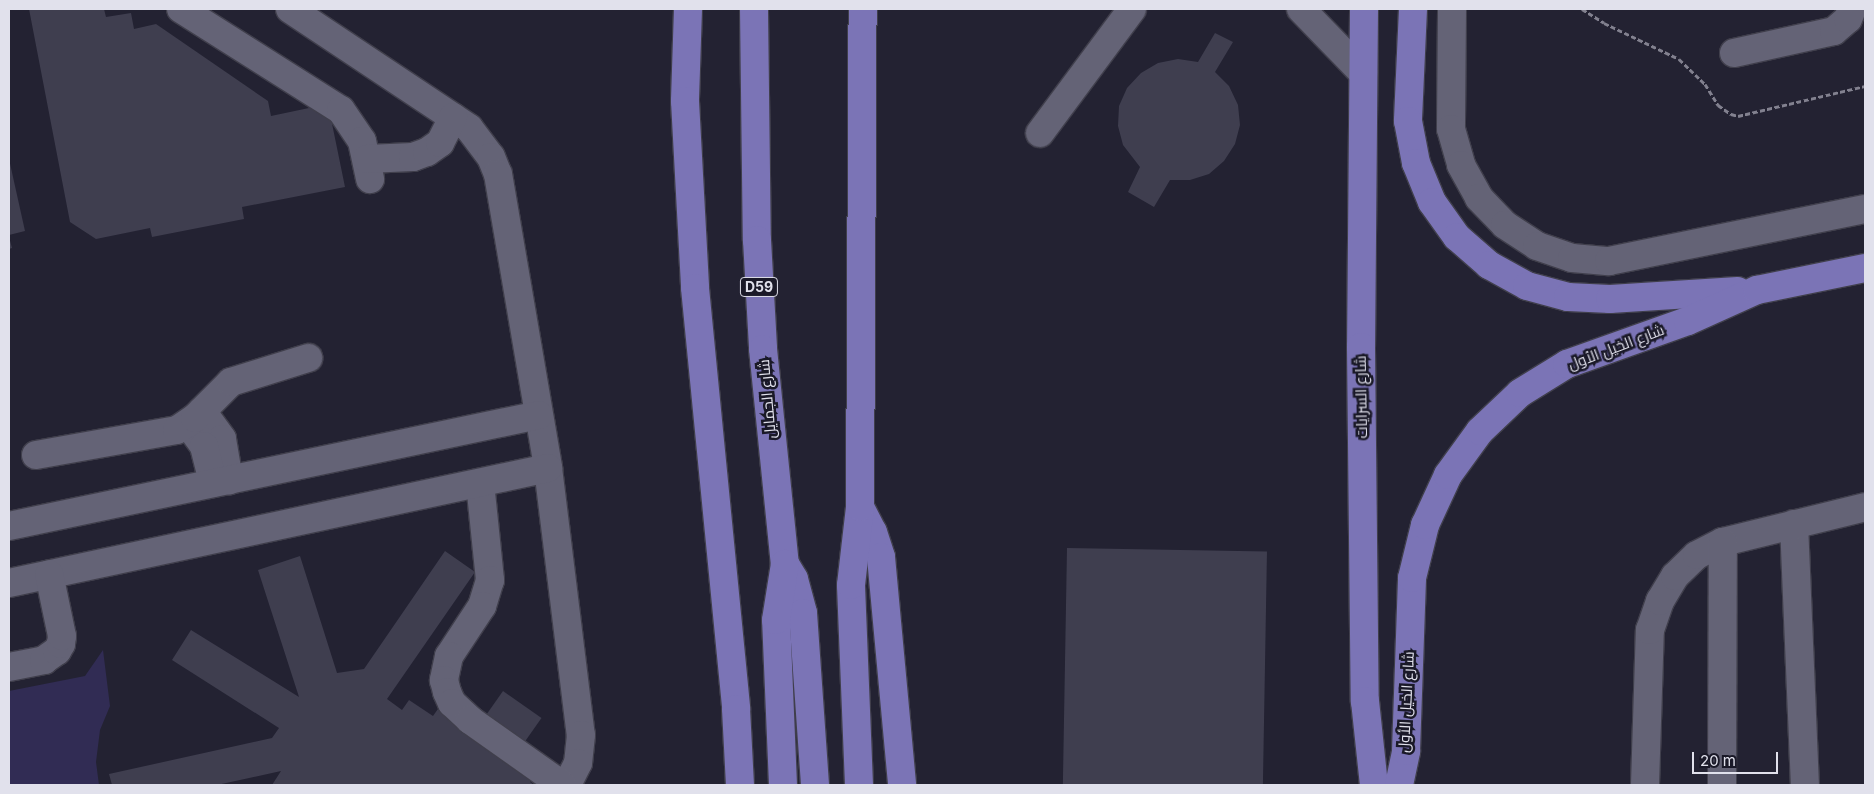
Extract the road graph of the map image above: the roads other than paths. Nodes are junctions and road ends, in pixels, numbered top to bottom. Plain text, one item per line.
1 (181, 9) edge
2 (290, 9) edge
3 (688, 9) edge
4 (754, 9) edge
5 (863, 9) edge
6 (1132, 9) edge
7 (1301, 9) edge
8 (1364, 9) edge
9 (1413, 9) edge
10 (1452, 9) edge
11 (1852, 9) edge
12 (1734, 53) dead end
13 (1363, 73) junction
14 (453, 117) junction
15 (1040, 133) dead end
16 (1865, 209) edge
17 (1865, 268) edge
18 (1757, 290) junction
19 (308, 358) dead end
20 (539, 415) junction
21 (195, 417) junction
22 (36, 455) dead end
23 (548, 468) junction
24 (221, 481) junction
25 (480, 483) junction
26 (860, 507) junction
27 (1865, 508) edge
28 (1794, 524) junction
29 (9, 526) edge
30 (1723, 542) junction
31 (785, 564) junction
32 (48, 574) junction
33 (9, 583) edge
34 (9, 667) edge
35 (562, 785) edge
36 (567, 785) edge
37 (740, 785) edge
38 (783, 785) edge
39 (815, 785) edge
40 (859, 785) edge
41 (902, 785) edge
42 (1374, 785) edge
43 (1399, 785) edge
44 (1645, 785) edge
45 (1722, 785) edge
46 (1805, 785) edge

1 - 14 lane
2 - 14 lane
3 - 37 main road
4 - 31 main road, شارع الجمايل / D59
5 - 26 main road
6 - 15 lane
7 - 13 lane
8 - 13 main road, شارع السرايات
9 - 18 main road
10 - 16 lane
11 - 12 lane
13 - 42 main road, شارع السرايات
14 - 20 lane
17 - 18 main road, شارع الخيل الأول
18 - 43 main road, شارع الخيل الأول
19 - 21 lane
20 - 23 lane
20 - 24 lane
21 - 22 lane
21 - 24 lane
23 - 25 lane
23 - 36 lane
24 - 29 lane
25 - 32 lane
25 - 35 lane
26 - 40 main road
26 - 41 main road
27 - 28 lane
28 - 30 lane
28 - 46 lane
30 - 44 lane
30 - 45 lane
31 - 38 main road
31 - 39 main road, شارع الجمايل / D59
32 - 33 lane
32 - 34 lane

